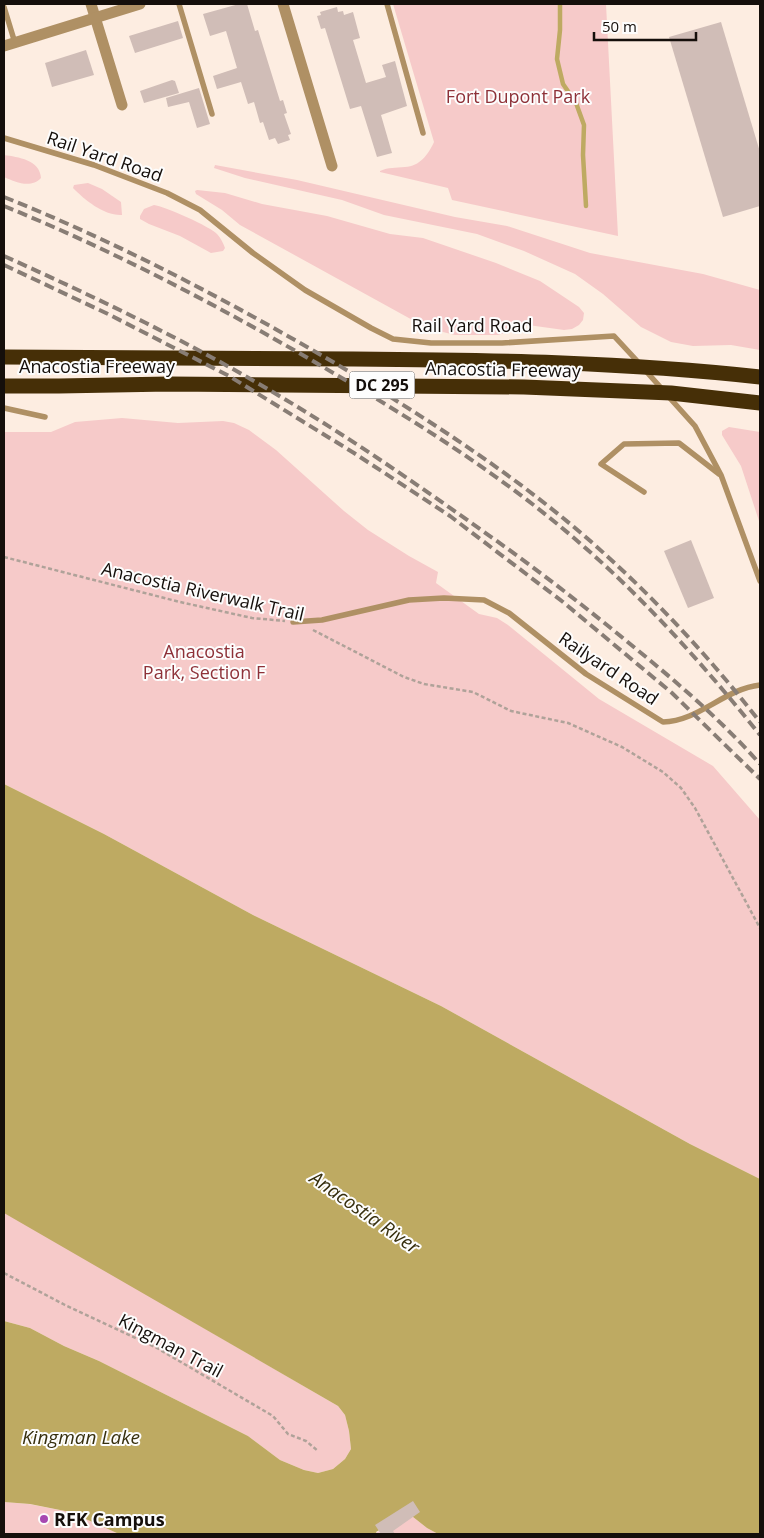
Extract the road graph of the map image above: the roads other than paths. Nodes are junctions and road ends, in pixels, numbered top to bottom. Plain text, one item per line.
1 (92, 4) edge
2 (140, 4) edge
3 (178, 4) edge
4 (283, 4) edge
5 (387, 4) edge
6 (4, 7) edge
7 (96, 17) junction
8 (9, 45) edge
9 (122, 105) dead end
10 (212, 114) dead end
11 (423, 133) dead end
12 (4, 138) edge
13 (332, 166) dead end
14 (4, 357) edge
15 (760, 377) edge
16 (4, 386) edge
17 (760, 403) edge
18 (4, 408) edge
19 (45, 417) dead end
20 (721, 475) junction
21 (644, 492) dead end
22 (760, 581) edge
23 (293, 622) road end
24 (760, 685) edge

1 - 7 street
2 - 7 street
3 - 10 lane
4 - 13 street
5 - 11 lane
6 - 8 lane
7 - 8 street
7 - 9 street
12 - 20 lane, Rail Yard Road
14 - 15 highway, Anacostia Freeway / DC 295
16 - 17 highway, Anacostia Freeway / DC 295
18 - 19 lane
20 - 21 lane
20 - 22 lane, Rail Yard Road
23 - 24 lane, Railyard Road

